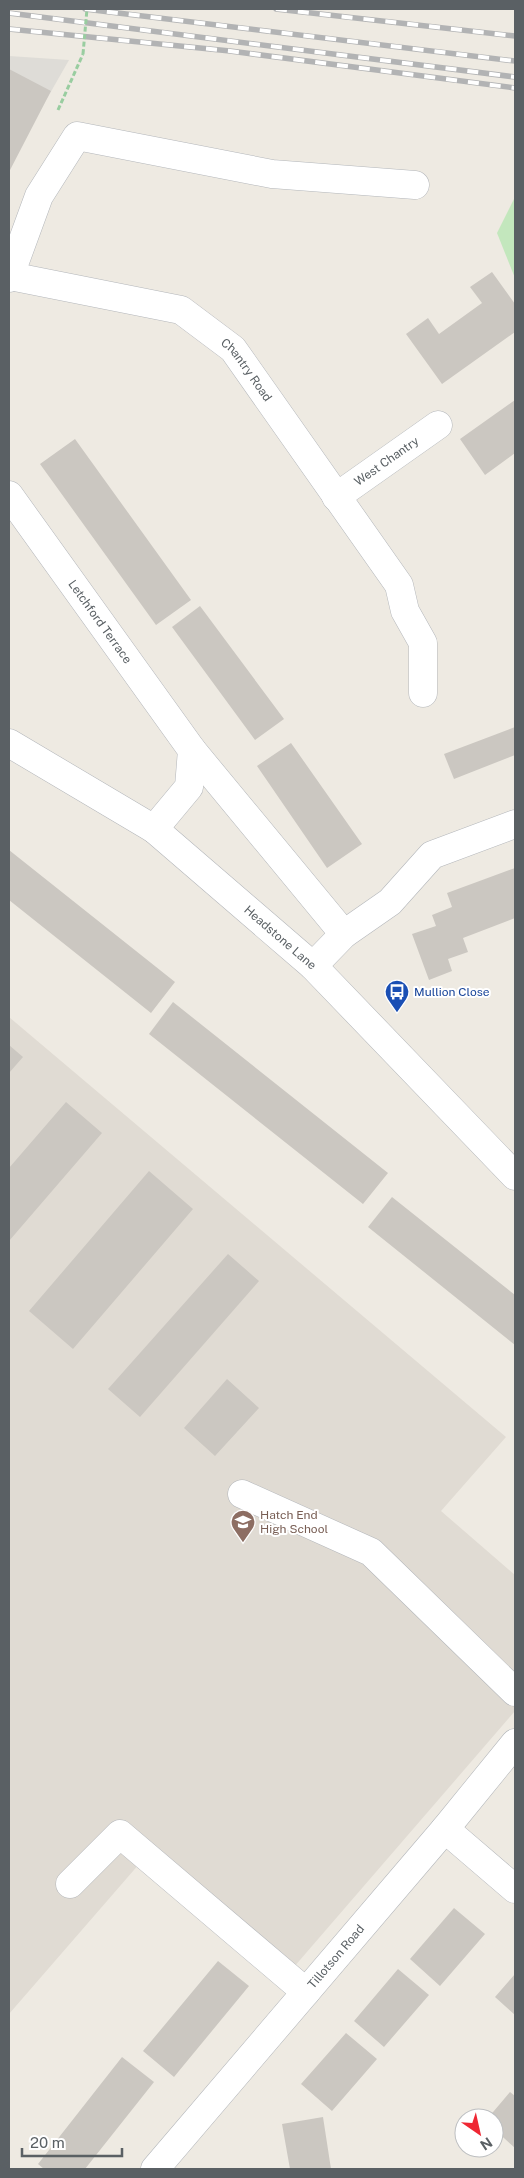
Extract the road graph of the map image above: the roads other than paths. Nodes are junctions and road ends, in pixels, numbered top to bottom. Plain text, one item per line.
1 (415, 185) dead end
2 (9, 277) edge
3 (438, 426) dead end
4 (9, 495) edge
5 (336, 497) junction
6 (423, 693) dead end
7 (9, 743) edge
8 (192, 750) junction
9 (515, 824) edge
10 (154, 829) junction
11 (344, 934) junction
12 (313, 966) junction
13 (515, 1176) edge
14 (242, 1494) dead end
15 (515, 1692) edge
16 (515, 1744) edge
17 (445, 1829) junction
18 (70, 1884) dead end
19 (515, 1889) edge
20 (306, 1992) junction
21 (156, 2169) edge

1 - 2 street
2 - 5 street, Chantry Road
3 - 5 street, West Chantry
4 - 8 street, Letchford Terrace
5 - 6 street, Chantry Road
7 - 10 street, Headstone Lane
8 - 10 street
8 - 11 street, Letchford Terrace
9 - 11 street
10 - 12 street, Headstone Lane
11 - 12 street
12 - 13 street, Headstone Lane
14 - 15 street
16 - 17 street, Tillotson Road
17 - 19 street
17 - 20 street, Tillotson Road
18 - 20 street
20 - 21 street, Tillotson Road

